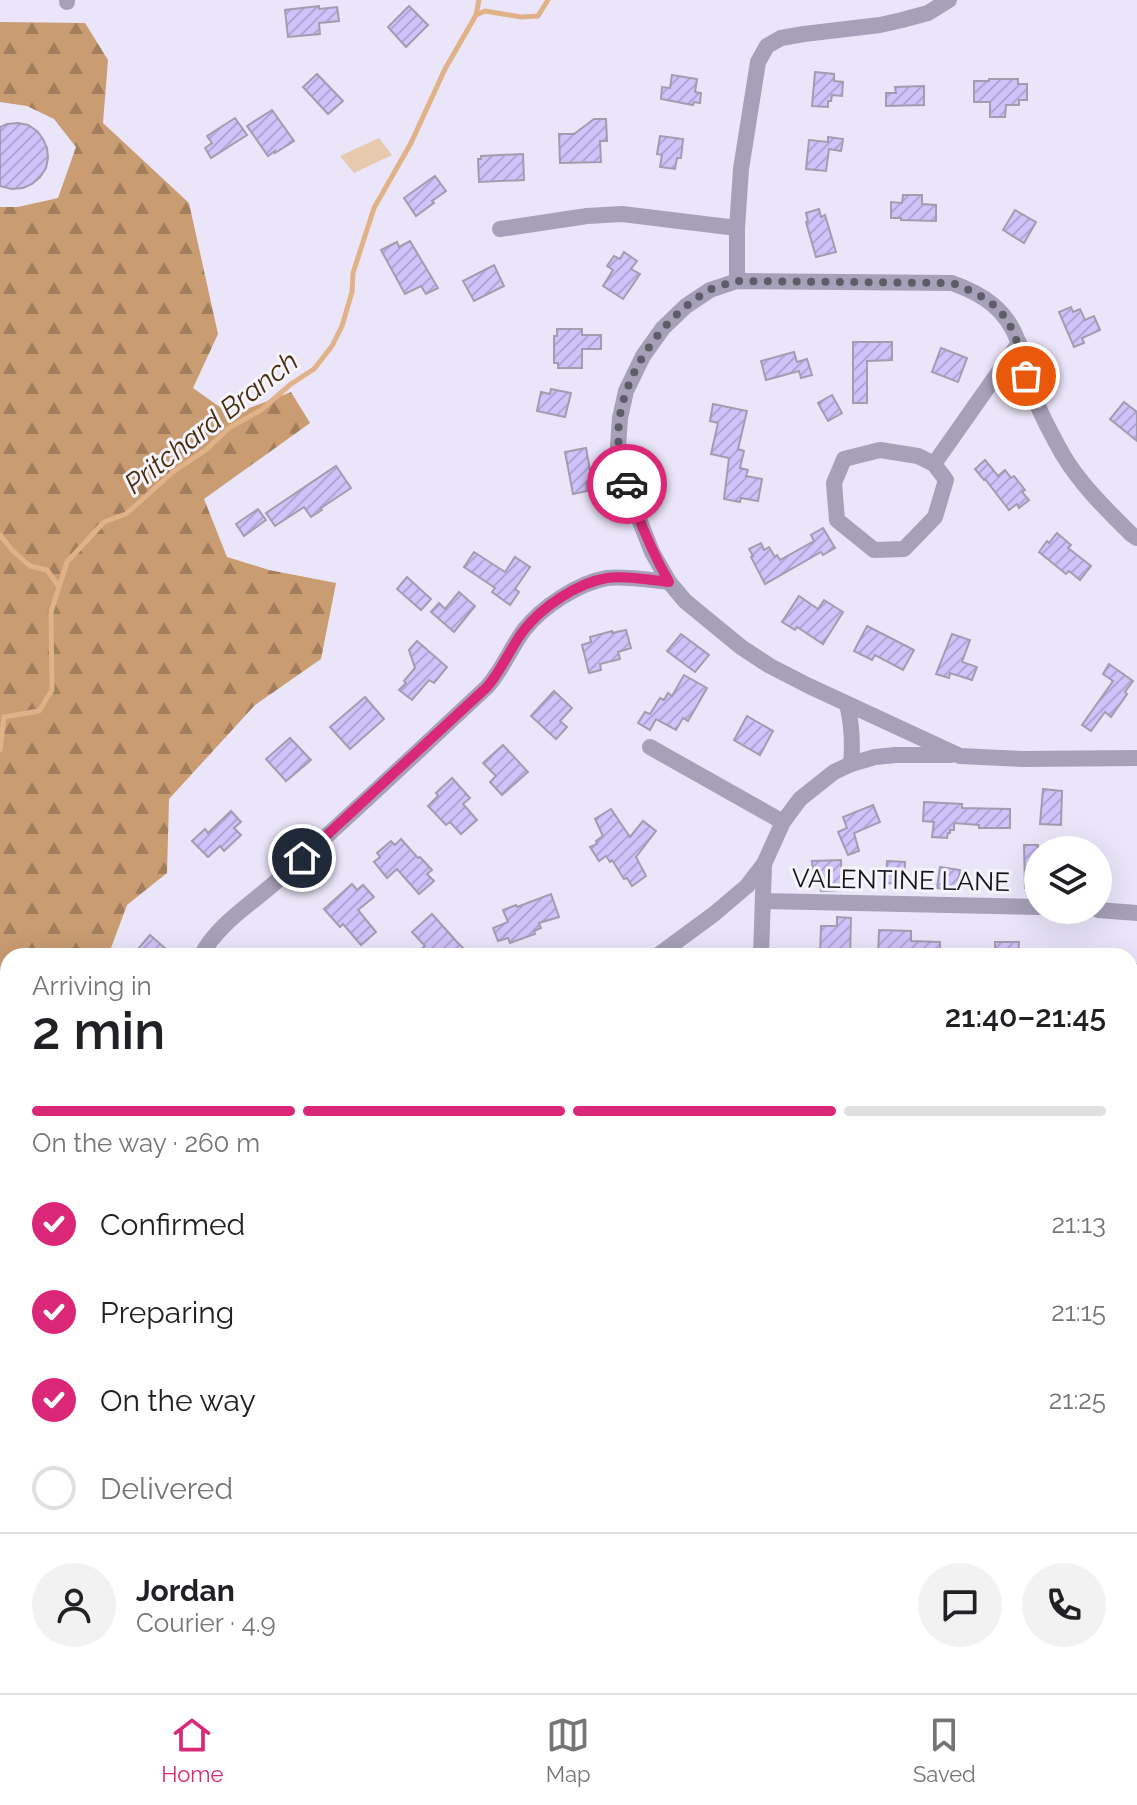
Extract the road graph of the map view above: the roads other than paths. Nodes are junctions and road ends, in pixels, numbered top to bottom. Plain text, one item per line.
1 (949, 0) edge
2 (737, 228) junction
3 (500, 229) dead end
4 (737, 281) junction
5 (1019, 343) junction
6 (934, 464) junction
7 (1137, 538) edge
8 (669, 582) junction
9 (847, 704) junction
10 (650, 747) dead end
11 (960, 756) junction
12 (1137, 758) edge
13 (851, 764) junction
14 (783, 822) junction
15 (764, 864) junction
16 (763, 901) junction
17 (1024, 907) edge
18 (1112, 911) edge
19 (1137, 913) edge
20 (205, 948) edge
21 (668, 948) edge
22 (761, 948) edge

1 - 2 street
2 - 3 street
2 - 4 street
4 - 5 street
4 - 8 street
5 - 6 street
5 - 7 street
6 - 6 street
8 - 9 street
8 - 20 street
9 - 11 street
9 - 13 street
10 - 14 street
11 - 12 street
11 - 13 street
13 - 14 street
14 - 15 street
15 - 16 street
15 - 21 street
16 - 17 street, VALENTINE LANE
16 - 22 street
18 - 19 street

